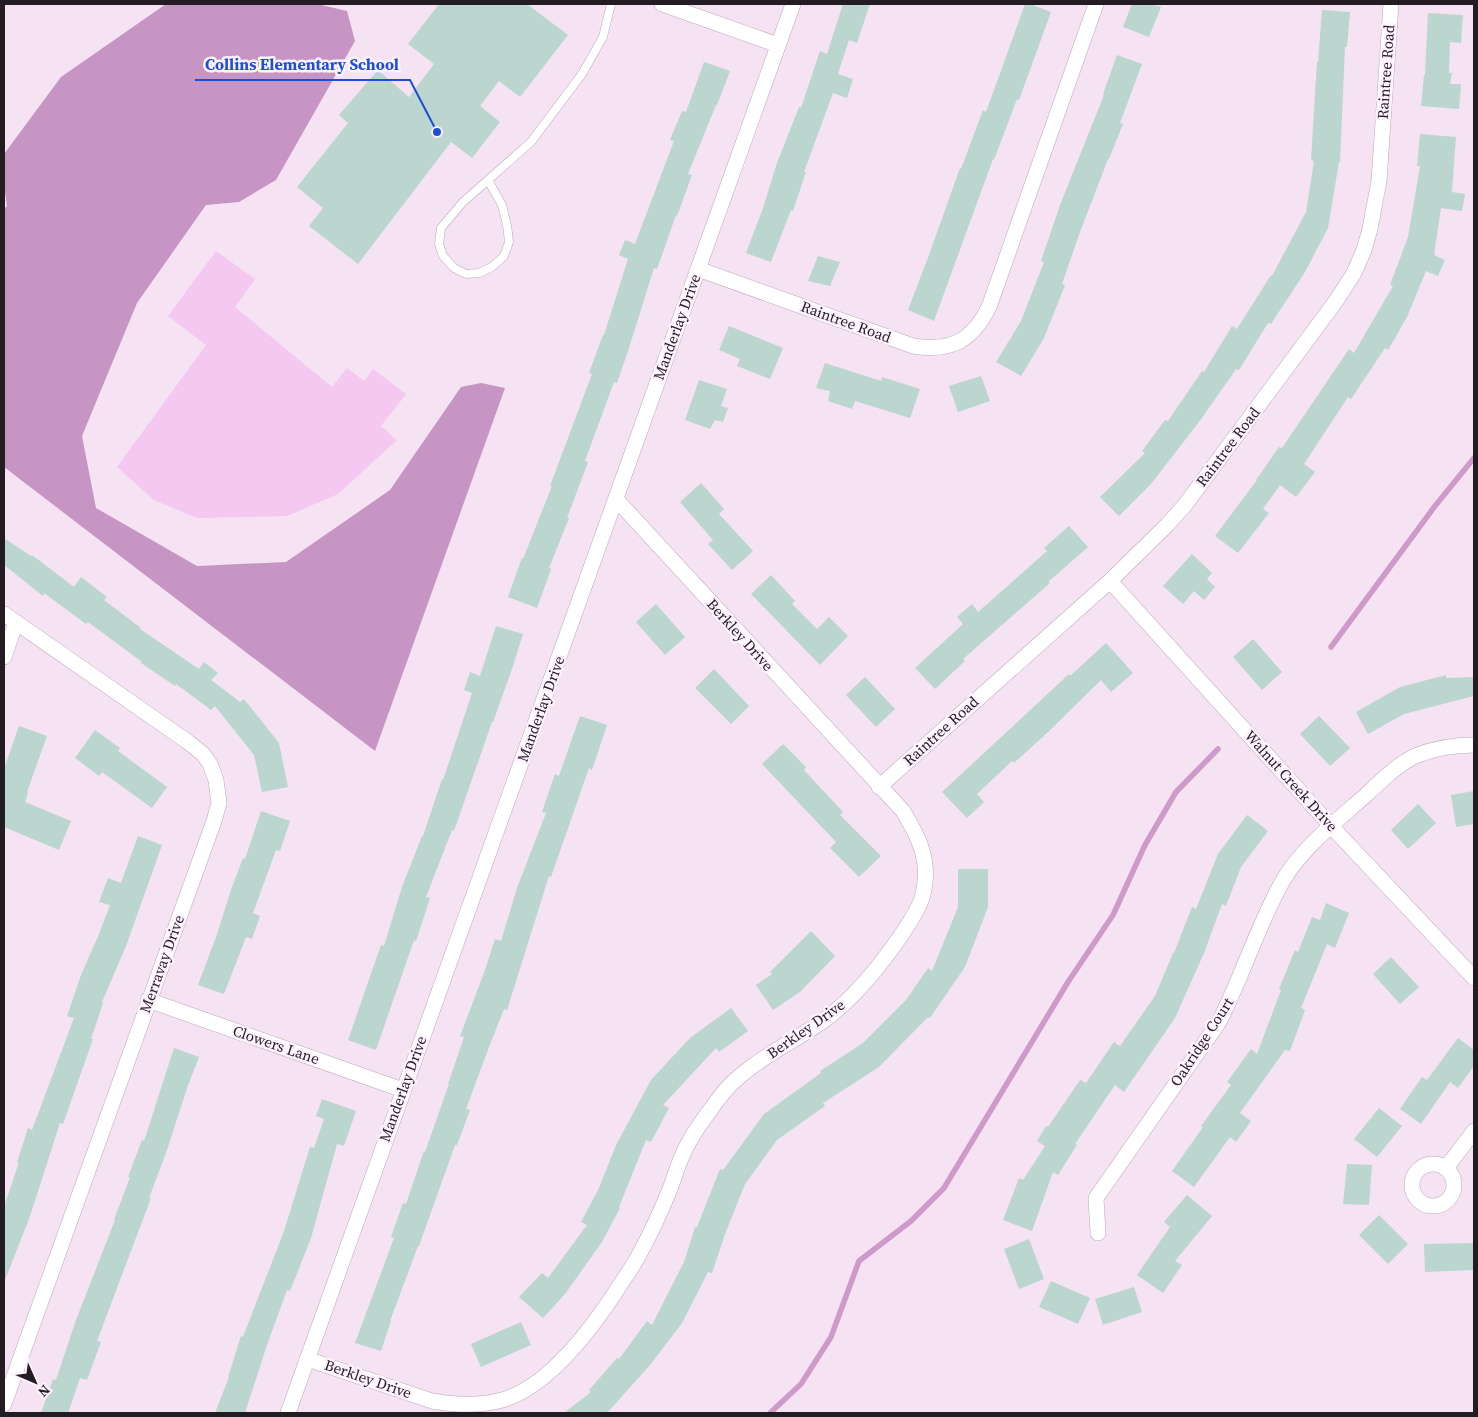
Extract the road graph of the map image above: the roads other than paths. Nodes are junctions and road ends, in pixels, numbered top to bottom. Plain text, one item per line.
1 (611, 4) edge
2 (662, 4) edge
3 (793, 4) edge
4 (1096, 4) edge
5 (1390, 4) edge
6 (778, 45) junction
7 (488, 180) junction
8 (698, 269) junction
9 (616, 499) junction
10 (1110, 581) junction
11 (10, 618) edge
12 (4, 657) edge
13 (1474, 745) edge
14 (879, 787) junction
15 (1331, 826) junction
16 (1474, 978) edge
17 (148, 1000) junction
18 (403, 1090) junction
19 (1474, 1131) edge
20 (1446, 1168) dead end
21 (1098, 1234) dead end
22 (307, 1359) junction
23 (4, 1404) edge
24 (288, 1413) edge

1 - 7 lane
2 - 6 street
3 - 6 street, Manderlay Drive
4 - 8 street, Raintree Road
5 - 10 street, Raintree Road
6 - 8 street, Manderlay Drive
7 - 7 lane
8 - 9 street, Manderlay Drive
9 - 14 street, Berkley Drive
9 - 18 street, Manderlay Drive
10 - 14 street, Raintree Road
10 - 15 street, Walnut Creek Drive
11 - 12 street
11 - 17 street, Merravay Drive
13 - 15 street, Oakridge Court
14 - 22 street, Berkley Drive
15 - 16 street, Walnut Creek Drive
15 - 21 street, Oakridge Court
17 - 18 street, Clowers Lane
17 - 23 street, Merravay Drive
18 - 22 street, Manderlay Drive
19 - 20 street
22 - 24 street, Manderlay Drive

